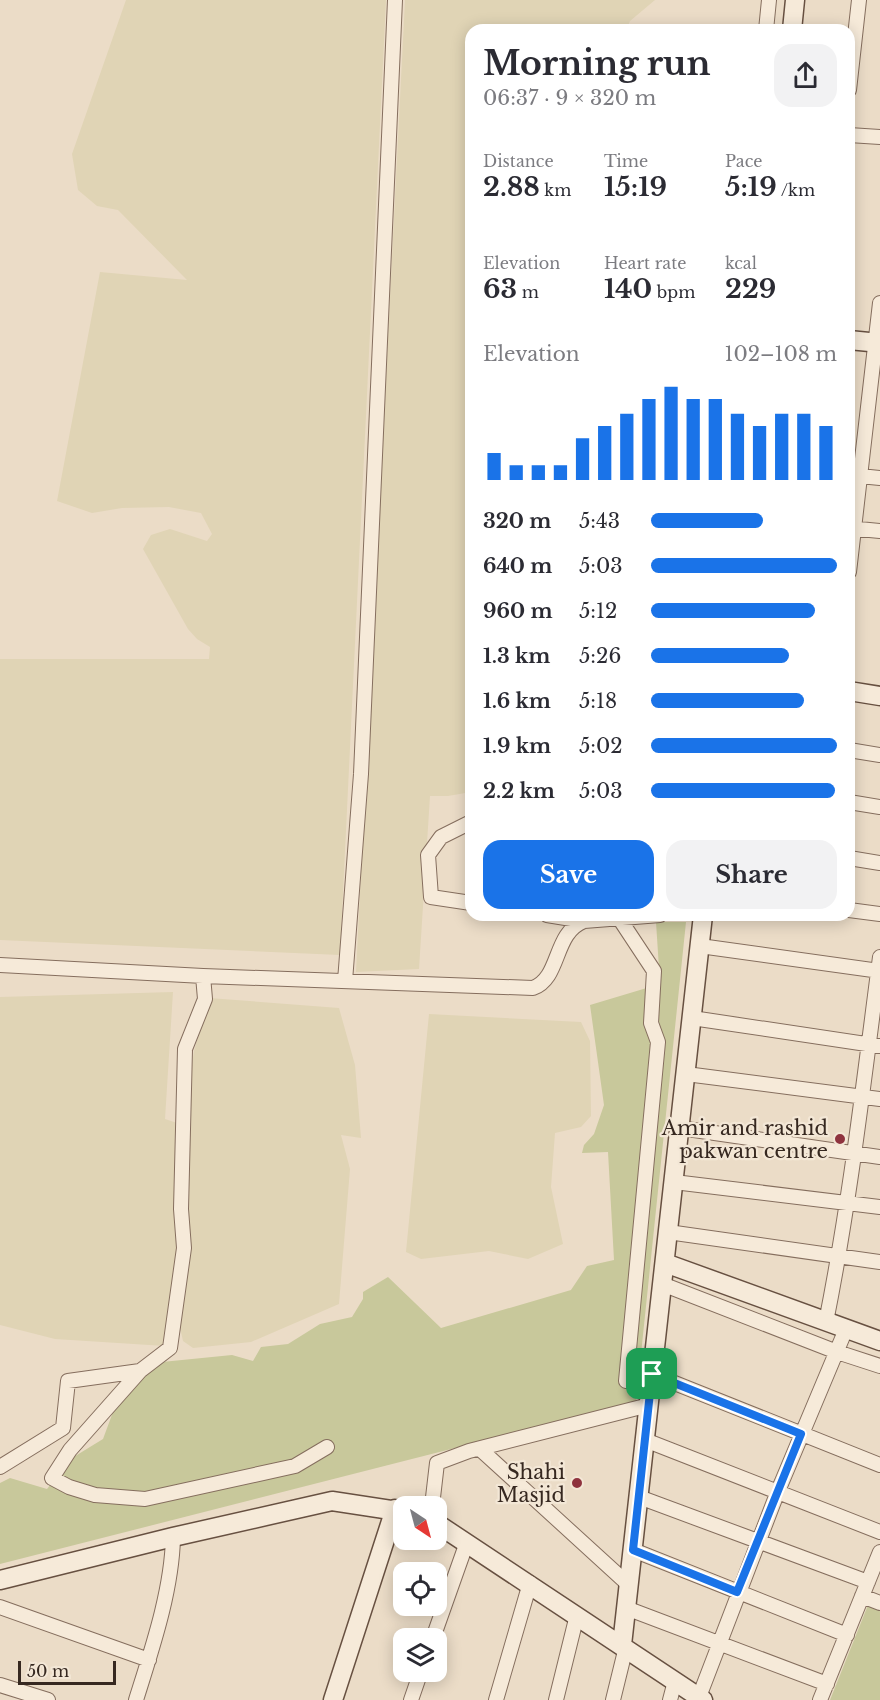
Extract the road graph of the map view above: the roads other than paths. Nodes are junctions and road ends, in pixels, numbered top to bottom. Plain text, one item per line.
1 (395, 0) edge
2 (769, 0) edge
3 (795, 0) edge
4 (859, 0) edge
5 (767, 24) edge
6 (793, 24) edge
7 (855, 36) edge
8 (855, 135) edge
9 (880, 137) edge
10 (880, 303) edge
11 (855, 341) edge
12 (878, 343) edge
13 (874, 415) edge
14 (860, 476) junction
15 (880, 478) edge
16 (855, 508) edge
17 (855, 528) edge
18 (880, 531) edge
19 (855, 692) edge
20 (880, 696) edge
21 (855, 751) edge
22 (880, 755) edge
23 (855, 803) edge
24 (880, 807) edge
25 (465, 825) edge
26 (855, 859) edge
27 (880, 862) edge
28 (465, 902) edge
29 (855, 911) edge
30 (880, 914) edge
31 (584, 921) edge
32 (621, 921) edge
33 (702, 921) edge
34 (700, 946) junction
35 (0, 965) edge
36 (879, 966) edge
37 (203, 976) junction
38 (345, 981) junction
39 (692, 1018) junction
40 (874, 1045) edge
41 (686, 1074) junction
42 (861, 1096) junction
43 (880, 1099) edge
44 (680, 1128) junction
45 (854, 1153) junction
46 (880, 1156) edge
47 (674, 1182) junction
48 (846, 1202) junction
49 (880, 1207) edge
50 (668, 1232) junction
51 (839, 1257) junction
52 (880, 1262) edge
53 (665, 1263) junction
54 (662, 1284) junction
55 (826, 1322) junction
56 (846, 1329) junction
57 (880, 1341) edge
58 (837, 1352) junction
59 (880, 1366) edge
60 (140, 1371) junction
61 (652, 1374) junction
62 (626, 1382) dead end
63 (649, 1405) junction
64 (801, 1434) junction
65 (645, 1440) junction
66 (327, 1447) dead end
67 (480, 1449) junction
68 (880, 1466) edge
69 (0, 1467) edge
70 (778, 1491) junction
71 (433, 1496) edge
72 (639, 1497) junction
73 (393, 1509) edge
74 (393, 1527) edge
75 (447, 1530) edge
76 (880, 1532) edge
77 (173, 1536) junction
78 (467, 1542) junction
79 (758, 1542) junction
80 (633, 1550) junction
81 (880, 1552) edge
82 (0, 1580) edge
83 (868, 1582) junction
84 (530, 1583) junction
85 (629, 1585) junction
86 (737, 1592) junction
87 (862, 1596) junction
88 (880, 1603) edge
89 (0, 1607) edge
90 (626, 1608) junction
91 (577, 1615) junction
92 (437, 1628) edge
93 (847, 1635) junction
94 (719, 1643) junction
95 (624, 1646) junction
96 (149, 1660) junction
97 (675, 1681) junction
98 (417, 1682) edge
99 (827, 1684) junction
100 (0, 1685) edge
101 (701, 1698) edge
102 (48, 1700) edge
103 (136, 1700) edge
104 (333, 1700) edge
105 (411, 1700) edge
106 (496, 1700) edge
107 (556, 1700) edge
108 (613, 1700) edge
109 (670, 1700) edge
110 (820, 1700) edge

1 - 38 street
2 - 5 street
3 - 6 street
4 - 7 street
8 - 9 street
10 - 12 street
11 - 12 street
12 - 13 street
13 - 14 street
14 - 15 street
14 - 16 street
17 - 18 street
19 - 20 street
21 - 22 street
23 - 24 street
25 - 28 street
26 - 27 street
29 - 30 street
31 - 38 street
32 - 62 street
33 - 34 street
34 - 36 street
34 - 39 street
35 - 37 street
36 - 40 street
37 - 38 street
37 - 60 street
39 - 40 street
39 - 41 street
40 - 42 street
41 - 42 street
41 - 44 street
42 - 43 street
42 - 45 street
44 - 45 street
44 - 47 street
45 - 46 street
45 - 48 street
47 - 48 street
47 - 50 street
48 - 49 street
48 - 51 street
50 - 51 street
50 - 53 street
51 - 52 street
51 - 55 street
53 - 54 street
53 - 55 street
54 - 58 street
54 - 61 street
55 - 56 street
56 - 57 street
56 - 58 street
58 - 59 street
58 - 64 street
60 - 66 street
60 - 69 street
61 - 63 street
61 - 64 street
63 - 65 street
63 - 67 street
64 - 68 street
64 - 70 street
65 - 70 street
65 - 72 street
67 - 71 street
67 - 85 street
70 - 76 street
70 - 79 street
72 - 79 street
72 - 80 street
73 - 77 street
74 - 104 street
75 - 78 street
77 - 82 street
77 - 96 street
78 - 84 street
78 - 92 street
79 - 83 street
79 - 86 street
80 - 85 street
80 - 86 street
81 - 83 street
83 - 87 street
84 - 91 street
84 - 106 street
85 - 90 street
86 - 93 street
86 - 94 street
87 - 88 street
87 - 93 street
89 - 96 street
90 - 94 street
90 - 95 street
91 - 95 street
91 - 107 street
93 - 99 street
94 - 99 street
94 - 101 street
95 - 97 street
95 - 108 street
96 - 103 street
97 - 101 street
97 - 109 street
98 - 105 street
99 - 110 street
100 - 102 street

